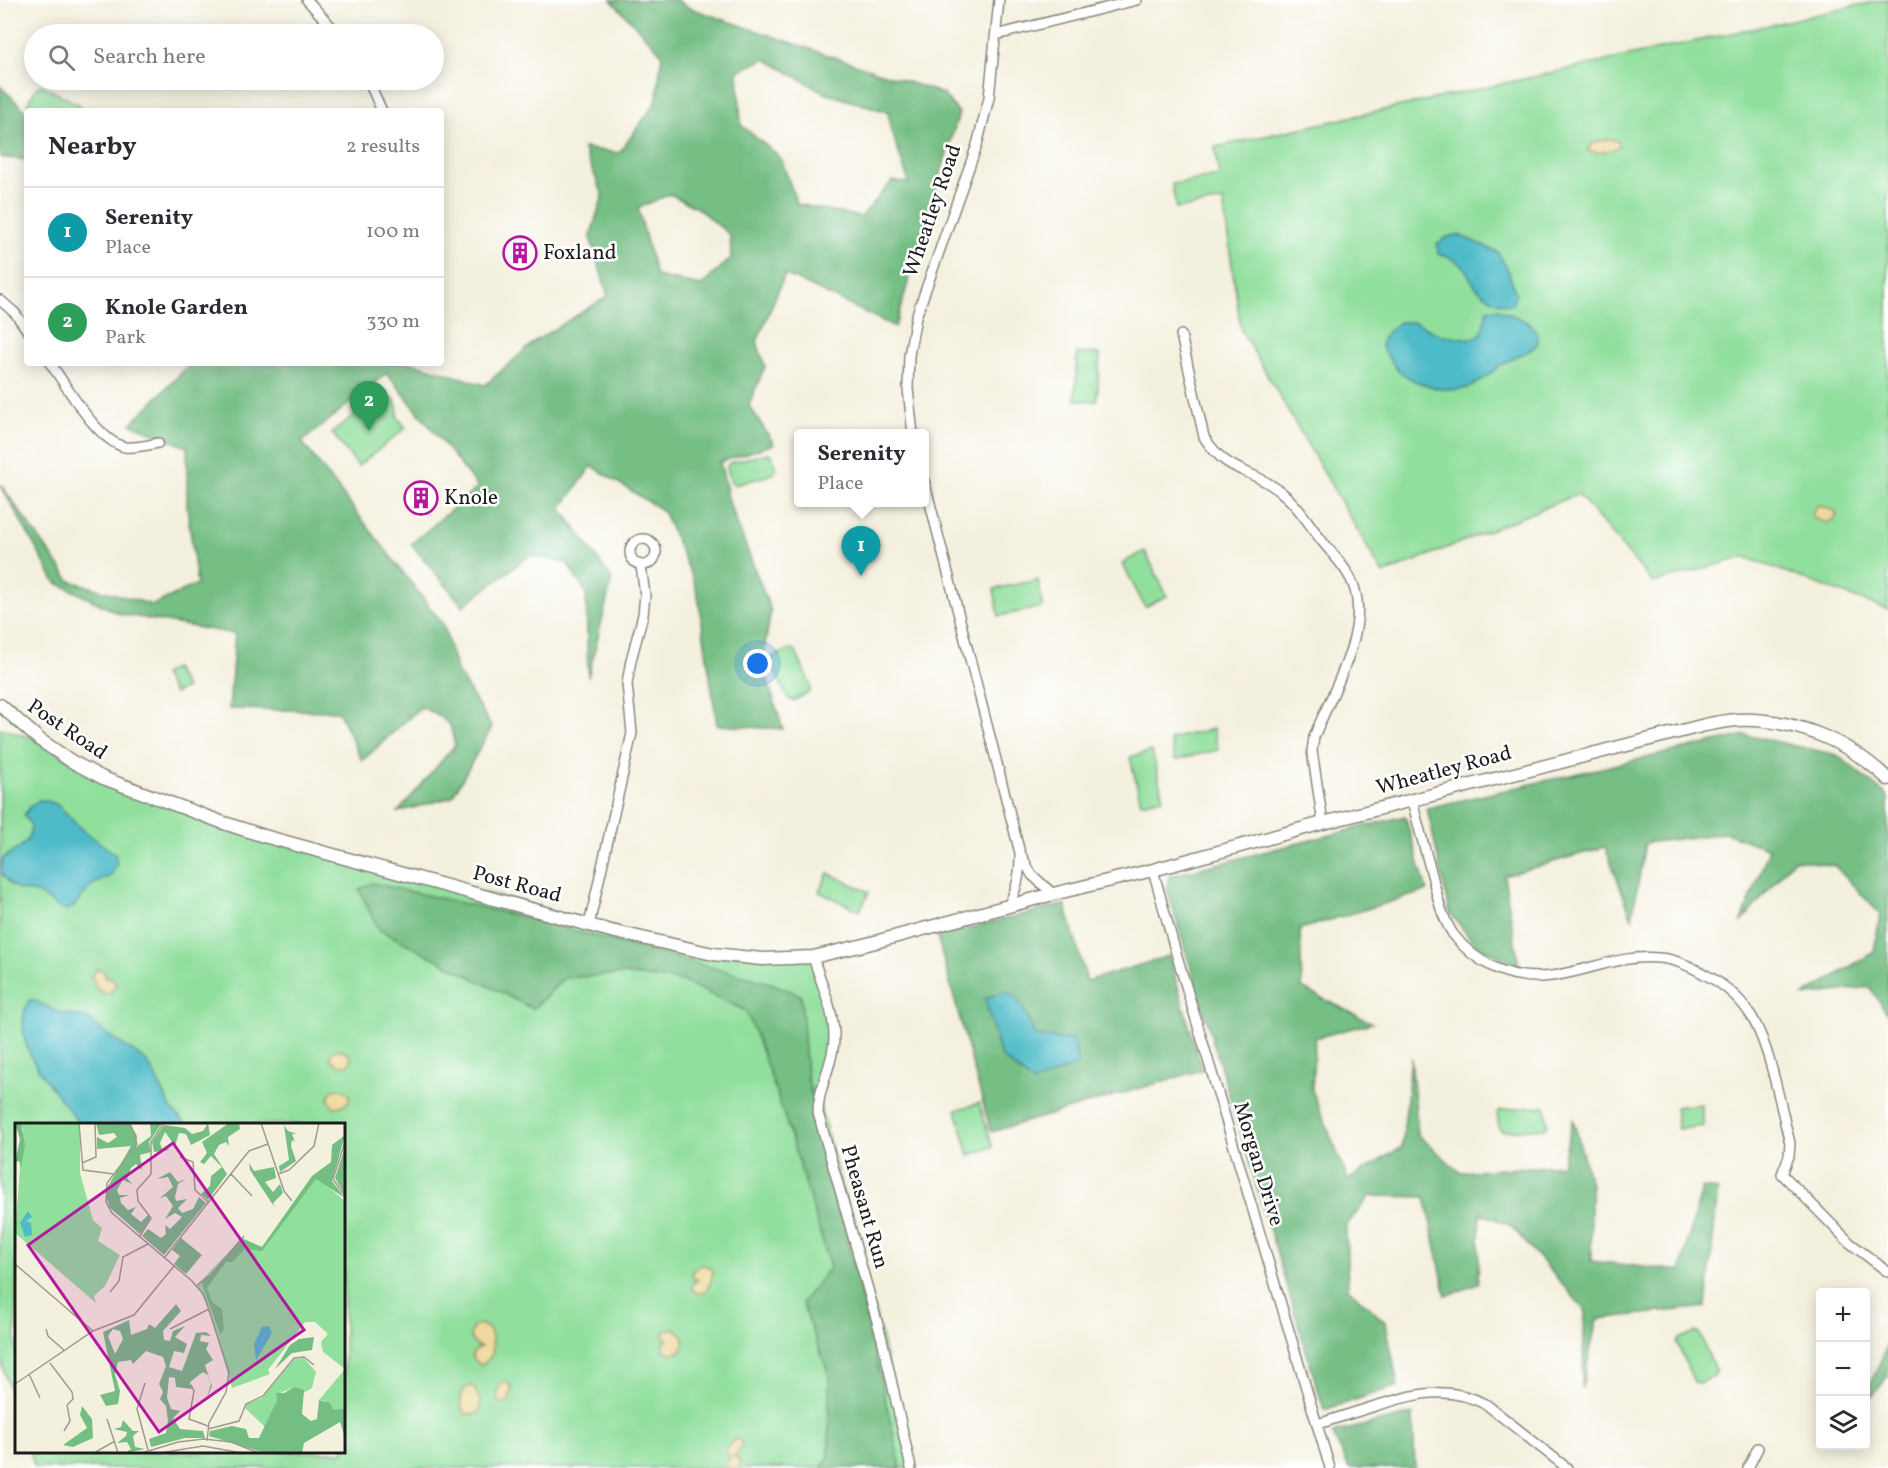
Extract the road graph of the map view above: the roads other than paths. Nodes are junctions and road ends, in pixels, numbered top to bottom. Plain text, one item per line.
1 (307, 0) edge
2 (999, 0) edge
3 (1137, 0) edge
4 (329, 24) edge
5 (996, 36) junction
6 (373, 90) edge
7 (381, 108) edge
8 (0, 300) edge
9 (24, 326) edge
10 (1181, 335) dead end
11 (52, 366) edge
12 (913, 429) edge
13 (158, 443) dead end
14 (929, 499) edge
15 (641, 566) dead end
16 (0, 705) edge
17 (1888, 778) edge
18 (1412, 800) junction
19 (1323, 823) junction
20 (1020, 853) junction
21 (1153, 870) junction
22 (1053, 894) junction
23 (1008, 906) junction
24 (590, 925) junction
25 (813, 957) junction
26 (1888, 1272) edge
27 (1318, 1424) junction
28 (1758, 1448) dead end
29 (911, 1468) edge
30 (1330, 1468) edge
31 (1567, 1468) edge
32 (1748, 1468) edge

1 - 4 street
2 - 5 street, Wheatley Road
3 - 5 street
5 - 12 street, Wheatley Road
6 - 7 street
8 - 9 street
10 - 19 street
11 - 13 street
14 - 20 street
15 - 24 street
16 - 24 main road, Post Road
17 - 18 main road, Wheatley Road
18 - 19 main road, Wheatley Road
18 - 26 street
19 - 21 main road, Wheatley Road
20 - 22 street
20 - 23 street
21 - 22 main road, Wheatley Road
21 - 27 street, Morgan Drive
22 - 23 main road, Post Road
23 - 25 main road, Post Road
24 - 25 main road, Post Road
25 - 29 street, Pheasant Run
27 - 30 street, Morgan Drive
27 - 31 street
28 - 32 street

